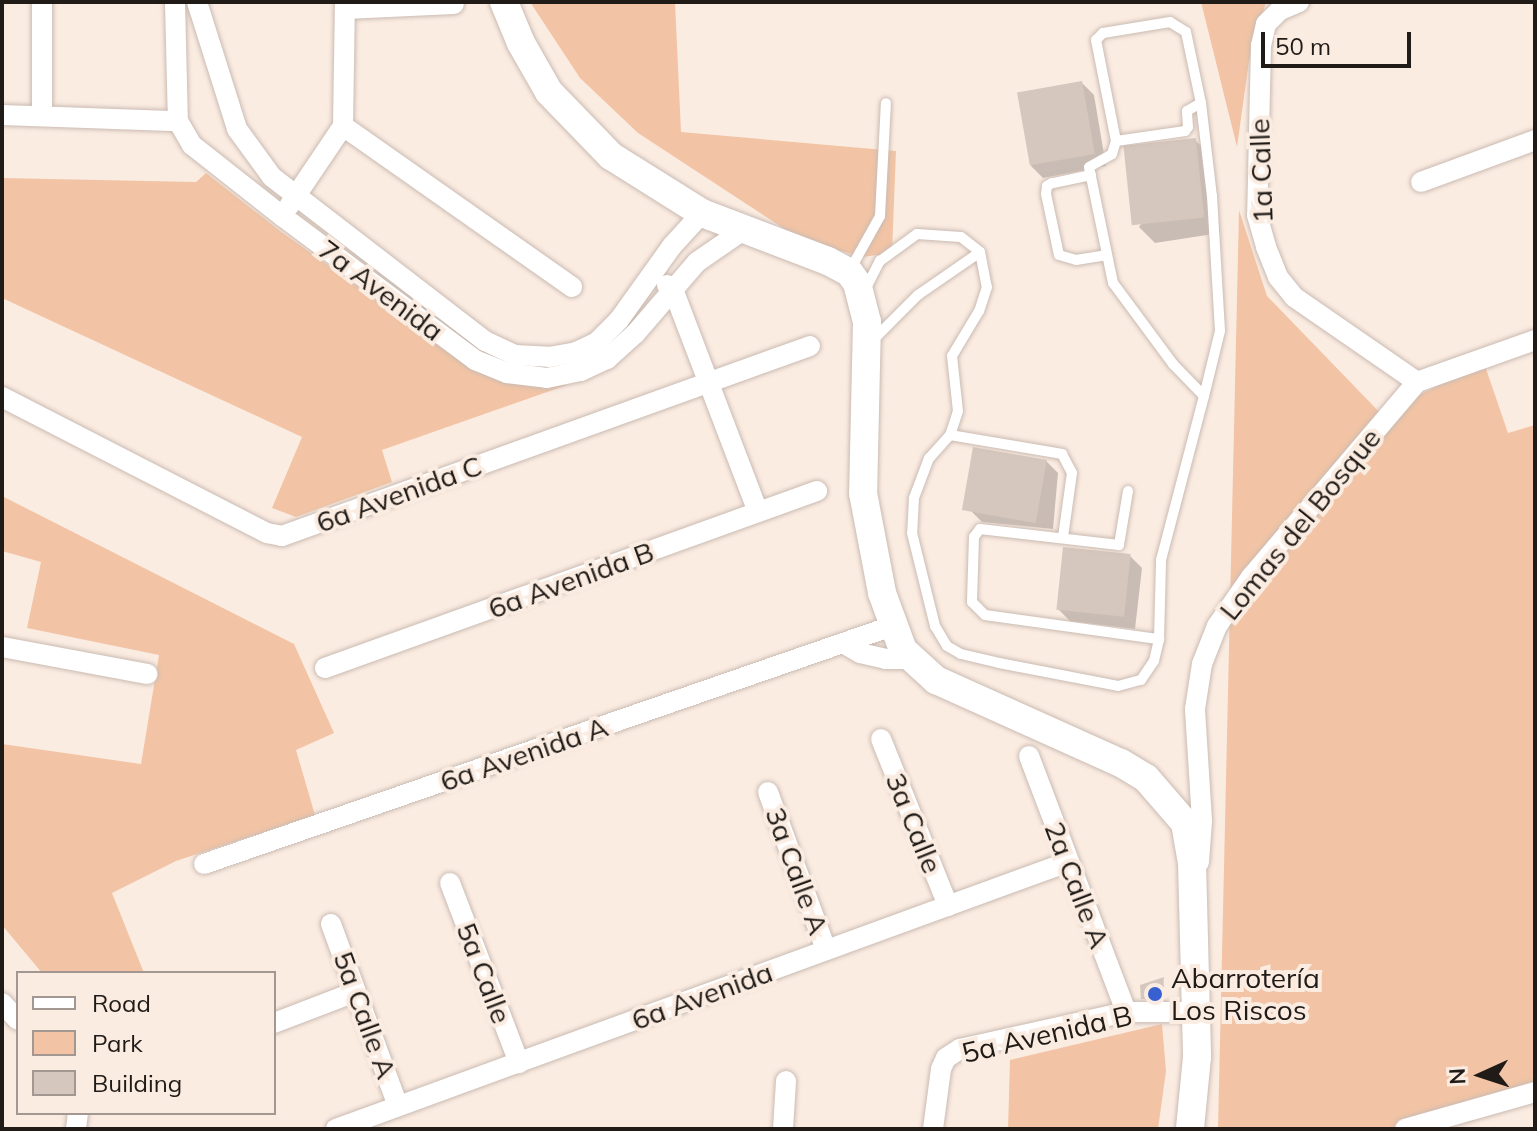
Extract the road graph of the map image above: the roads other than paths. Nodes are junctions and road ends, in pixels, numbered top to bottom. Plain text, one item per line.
1 (42, 2) edge
2 (175, 2) edge
3 (197, 2) edge
4 (504, 2) edge
5 (1299, 2) edge
6 (454, 4) dead end
7 (345, 5) edge
8 (886, 103) dead end
9 (1201, 103) junction
10 (2, 115) edge
11 (42, 115) junction
12 (178, 121) junction
13 (343, 126) junction
14 (1535, 140) edge
15 (1116, 141) junction
16 (1091, 175) junction
17 (1421, 182) dead end
18 (297, 196) junction
19 (702, 213) junction
20 (282, 216) junction
21 (742, 231) junction
22 (980, 252) junction
23 (1106, 255) junction
24 (656, 273) junction
25 (855, 284) junction
26 (572, 287) dead end
27 (416, 289) junction
28 (674, 292) junction
29 (403, 307) junction
30 (1535, 340) edge
31 (810, 346) dead end
32 (867, 346) junction
33 (709, 381) junction
34 (1417, 382) junction
35 (1204, 396) junction
36 (2, 397) edge
37 (950, 435) junction
38 (817, 491) dead end
39 (1128, 491) dead end
40 (758, 512) junction
41 (1063, 537) junction
42 (892, 626) junction
43 (1159, 639) junction
44 (843, 643) junction
45 (2, 647) edge
46 (909, 659) junction
47 (325, 668) dead end
48 (148, 674) dead end
49 (881, 739) dead end
50 (1029, 756) dead end
51 (768, 792) dead end
52 (1068, 862) junction
53 (204, 864) dead end
54 (450, 883) dead end
55 (948, 906) junction
56 (1193, 915) junction
57 (331, 924) dead end
58 (826, 950) junction
59 (355, 992) junction
60 (2, 1003) edge
61 (1126, 1012) junction
62 (1196, 1012) junction
63 (16, 1018) edge
64 (276, 1022) edge
65 (519, 1063) junction
66 (786, 1081) dead end
67 (1535, 1092) edge
68 (398, 1106) junction
69 (336, 1129) edge
70 (783, 1129) edge
71 (933, 1129) edge
72 (1190, 1129) edge
73 (1405, 1129) edge

1 - 11 street
2 - 12 street
3 - 18 street, 7a Avenida
4 - 19 street
5 - 34 street, 1a Calle
6 - 7 street
7 - 13 street
8 - 25 lane
9 - 15 lane
9 - 15 lane
9 - 35 lane
10 - 11 street
11 - 12 street
12 - 20 street, 7a Avenida
13 - 18 street
13 - 26 street
14 - 17 street
15 - 16 lane
16 - 23 lane
16 - 23 lane
18 - 20 street
18 - 27 street, 7a Avenida
19 - 21 street
19 - 24 street, 7a Avenida
20 - 29 street, 7a Avenida
21 - 25 street
21 - 28 street, 7a Avenida
22 - 25 lane
22 - 32 lane
22 - 37 lane
23 - 35 lane
24 - 27 street, 7a Avenida
24 - 28 street
25 - 32 street
27 - 29 street
28 - 29 street, 7a Avenida
28 - 33 street
30 - 34 street
31 - 33 street, 6a Avenida C
32 - 42 street
33 - 36 street, 6a Avenida C
33 - 40 street
34 - 56 street, Lomas del Bosque
35 - 43 lane
37 - 41 lane
37 - 43 lane
38 - 40 street, 6a Avenida B
39 - 41 lane
40 - 47 street, 6a Avenida B
41 - 43 lane
42 - 44 street, 6a Avenida A
42 - 46 street
44 - 46 street
44 - 53 street, 6a Avenida A
45 - 48 street
46 - 56 street
49 - 55 street, 3a Calle
50 - 52 street, 2a Calle A
51 - 58 street, 3a Calle A
52 - 55 street, 6a Avenida
52 - 61 street, 2a Calle A
54 - 65 street, 5a Calle
55 - 58 street, 6a Avenida
56 - 62 street
57 - 59 street, 5a Calle A
58 - 65 street, 6a Avenida
59 - 64 street
59 - 68 street, 5a Calle A
60 - 63 street
61 - 62 street, 5a Avenida B
61 - 71 street, 5a Avenida B
62 - 72 street
65 - 68 street, 6a Avenida
66 - 70 street
67 - 73 street
68 - 69 street, 6a Avenida

